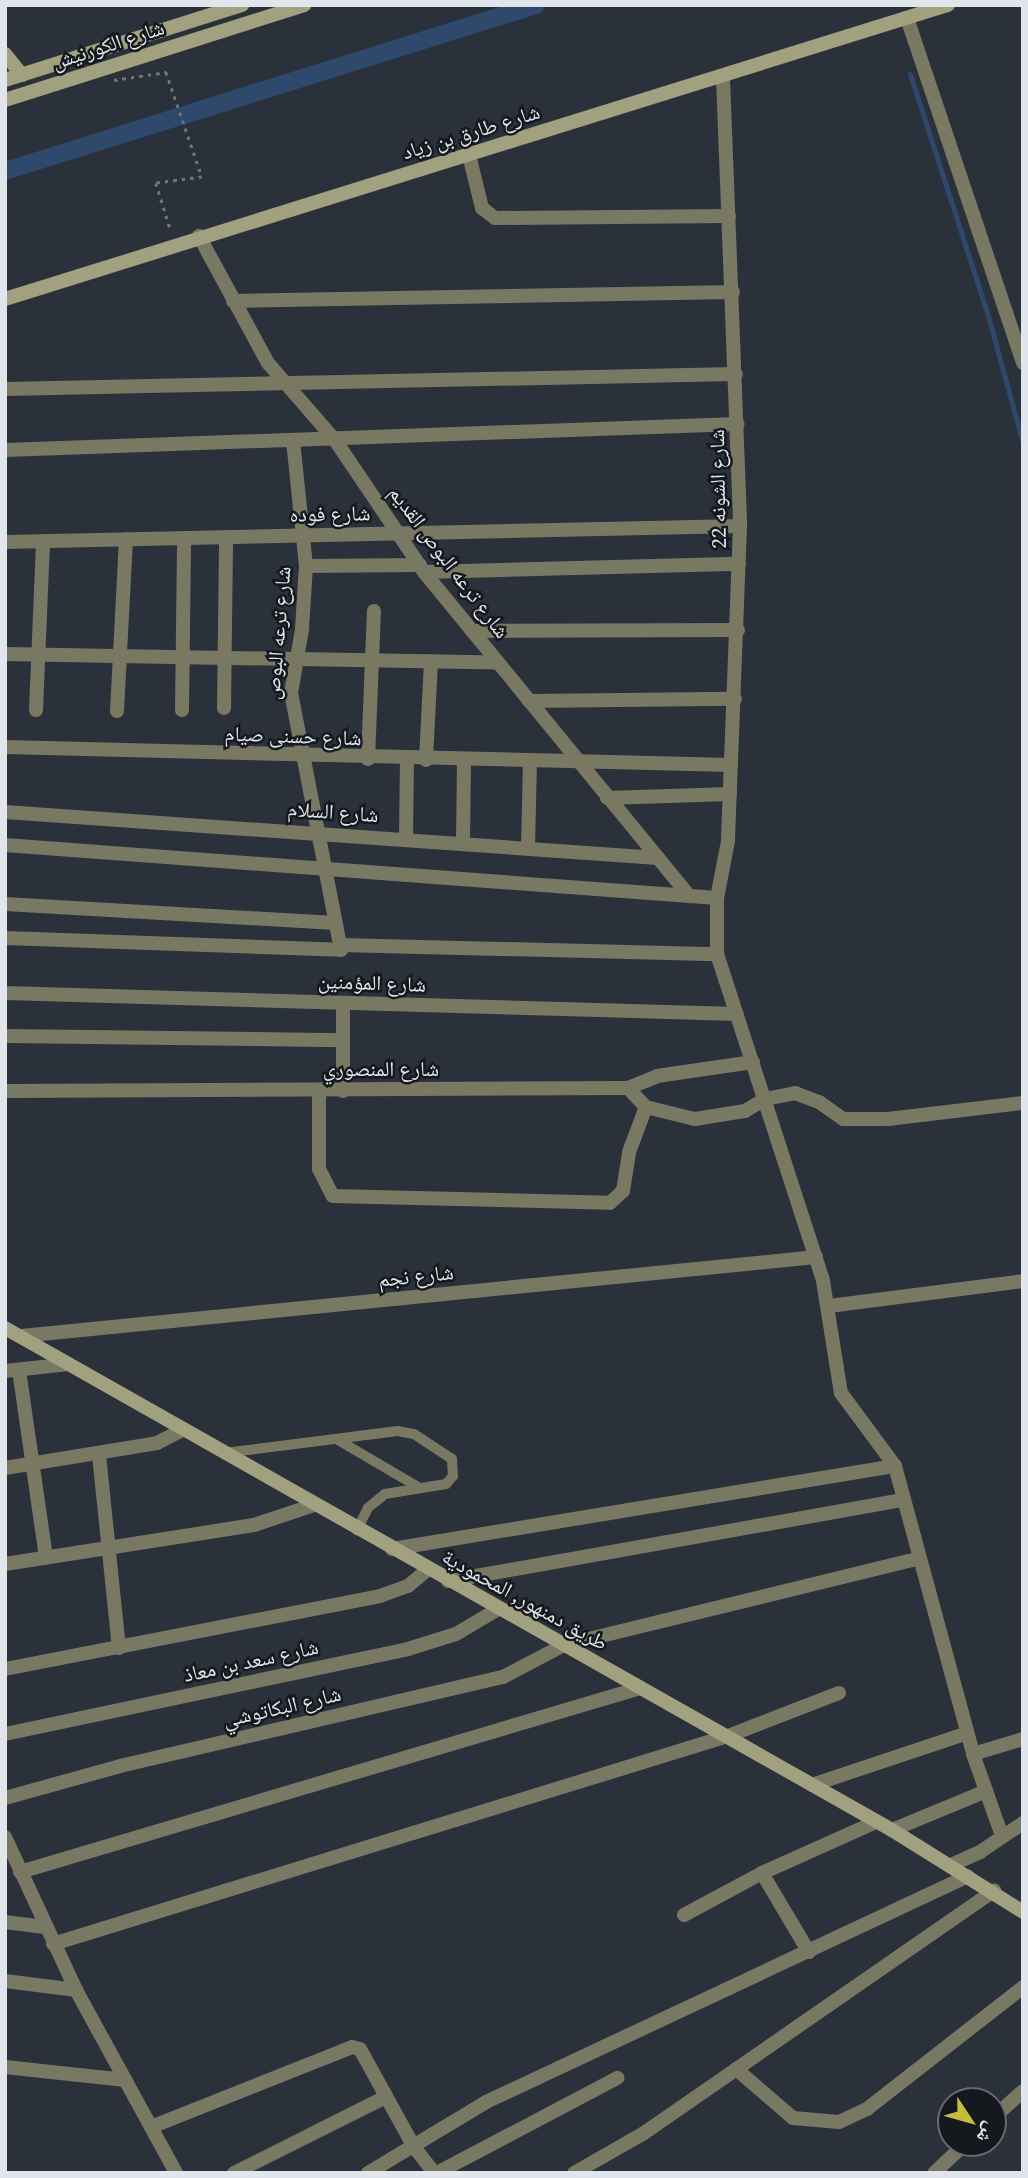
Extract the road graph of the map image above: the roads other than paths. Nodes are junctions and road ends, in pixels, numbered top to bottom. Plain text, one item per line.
1 (304, 5) edge
2 (948, 5) edge
3 (233, 7) edge
4 (907, 18) junction
5 (5, 54) edge
6 (22, 75) junction
7 (723, 78) junction
8 (5, 80) edge
9 (5, 100) edge
10 (469, 155) junction
11 (729, 216) junction
12 (199, 236) junction
13 (733, 292) junction
14 (5, 299) edge
15 (233, 301) junction
16 (1023, 363) edge
17 (736, 374) junction
18 (282, 380) junction
19 (5, 389) edge
20 (738, 425) junction
21 (335, 440) junction
22 (293, 441) junction
23 (5, 450) edge
24 (740, 526) junction
25 (400, 534) junction
26 (303, 536) junction
27 (226, 537) junction
28 (184, 538) junction
29 (126, 539) junction
30 (43, 541) junction
31 (5, 542) edge
32 (739, 564) junction
33 (306, 566) junction
34 (422, 568) junction
35 (374, 611) dead end
36 (738, 630) junction
37 (472, 631) junction
38 (5, 654) edge
39 (39, 655) junction
40 (120, 656) junction
41 (183, 657) junction
42 (225, 658) junction
43 (295, 659) junction
44 (372, 660) junction
45 (431, 661) junction
46 (498, 663) junction
47 (735, 699) junction
48 (529, 701) junction
49 (224, 708) dead end
50 (36, 710) dead end
51 (117, 710) dead end
52 (182, 710) dead end
53 (5, 747) edge
54 (305, 758) junction
55 (368, 759) junction
56 (407, 760) junction
57 (426, 760) junction
58 (464, 761) junction
59 (530, 762) junction
60 (579, 764) junction
61 (732, 765) junction
62 (730, 794) junction
63 (607, 798) junction
64 (5, 812) edge
65 (319, 832) junction
66 (406, 839) junction
67 (463, 843) junction
68 (5, 845) edge
69 (528, 848) junction
70 (658, 858) junction
71 (325, 869) junction
72 (690, 897) junction
73 (717, 898) junction
74 (5, 904) edge
75 (335, 923) junction
76 (5, 938) edge
77 (340, 948) junction
78 (717, 954) junction
79 (5, 993) edge
80 (343, 1003) junction
81 (737, 1014) junction
82 (5, 1036) edge
83 (343, 1040) junction
84 (753, 1062) junction
85 (628, 1088) junction
86 (5, 1091) edge
87 (319, 1091) junction
88 (343, 1091) junction
89 (765, 1099) junction
90 (1023, 1103) edge
91 (646, 1107) junction
92 (816, 1257) junction
93 (1023, 1282) edge
94 (828, 1306) junction
95 (5, 1328) edge
96 (21, 1336) junction
97 (69, 1364) junction
98 (12, 1370) edge
99 (183, 1430) junction
100 (337, 1439) junction
101 (223, 1453) junction
102 (99, 1455) junction
103 (32, 1464) junction
104 (895, 1466) junction
105 (5, 1468) edge
106 (418, 1487) junction
107 (904, 1500) junction
108 (314, 1505) junction
109 (357, 1530) junction
110 (108, 1548) junction
111 (392, 1549) junction
112 (46, 1558) junction
113 (920, 1558) junction
114 (5, 1564) edge
115 (428, 1569) junction
116 (448, 1581) junction
117 (498, 1609) junction
118 (564, 1646) junction
119 (119, 1648) junction
120 (5, 1669) edge
121 (640, 1688) junction
122 (839, 1693) dead end
123 (967, 1733) junction
124 (5, 1734) edge
125 (728, 1736) junction
126 (1023, 1739) edge
127 (972, 1754) junction
128 (812, 1785) junction
129 (986, 1791) junction
130 (5, 1798) edge
131 (876, 1822) junction
132 (1023, 1823) edge
133 (892, 1830) junction
134 (1002, 1836) junction
135 (5, 1837) edge
136 (951, 1865) junction
137 (20, 1872) junction
138 (762, 1873) junction
139 (968, 1876) junction
140 (994, 1891) junction
141 (1023, 1912) edge
142 (684, 1915) dead end
143 (5, 1922) edge
144 (45, 1927) junction
145 (53, 1944) junction
146 (809, 1952) junction
147 (5, 1981) edge
148 (1023, 1987) edge
149 (76, 1990) junction
150 (5, 2067) edge
151 (736, 2069) junction
152 (617, 2078) dead end
153 (125, 2080) junction
154 (1023, 2091) edge
155 (386, 2097) junction
156 (1007, 2105) edge
157 (151, 2127) junction
158 (414, 2147) junction
159 (951, 2157) edge
160 (176, 2173) edge
161 (234, 2173) edge
162 (368, 2173) edge
163 (435, 2173) edge
164 (574, 2173) edge
165 (934, 2173) edge

1 - 9 main road, شارع الكورنيش
2 - 4 main road, شارع طارق بن زياد
3 - 6 main road, شارع الكورنيش
4 - 7 main road, شارع طارق بن زياد
4 - 16 street
5 - 6 main road
6 - 8 main road, شارع الكورنيش
7 - 10 main road, شارع طارق بن زياد
7 - 11 street, شارع الشونه 22
10 - 11 street
10 - 12 main road, شارع طارق بن زياد
11 - 13 street, شارع الشونه 22
12 - 14 main road, شارع طارق بن زياد
12 - 15 street, شارع ترعه البوص القديم
13 - 15 street
13 - 17 street, شارع الشونه 22
15 - 18 street, شارع ترعه البوص القديم
17 - 18 street
17 - 20 street, شارع الشونه 22
18 - 19 street
18 - 21 street, شارع ترعه البوص القديم
20 - 21 street
20 - 24 street, شارع الشونه 22
21 - 22 street
21 - 25 street, شارع ترعه البوص القديم
22 - 23 street
22 - 26 street, شارع ترعه البوص
24 - 25 street, شارع فوده
24 - 32 street, شارع الشونه 22
25 - 26 street, شارع فوده
25 - 34 street, شارع ترعه البوص القديم
26 - 27 street, شارع فوده
26 - 33 street, شارع ترعه البوص
27 - 28 street, شارع فوده
27 - 42 street
28 - 29 street, شارع فوده
28 - 41 street
29 - 30 street, شارع فوده
29 - 40 street
30 - 31 street, شارع فوده
30 - 39 street
32 - 34 street
32 - 36 street, شارع الشونه 22
33 - 34 street
33 - 43 street, شارع ترعه البوص
34 - 37 street, شارع ترعه البوص القديم
35 - 44 street
36 - 37 street
36 - 47 street, شارع الشونه 22
37 - 46 street, شارع ترعه البوص القديم
38 - 39 street
39 - 40 street
39 - 50 street
40 - 41 street
40 - 51 street
41 - 42 street
41 - 52 street
42 - 43 street
42 - 49 street
43 - 44 street
43 - 54 street, شارع ترعه البوص
44 - 45 street
44 - 55 street
45 - 46 street
45 - 57 street
46 - 48 street, شارع ترعه البوص القديم
47 - 48 street
47 - 61 street, شارع الشونه 22
48 - 60 street, شارع ترعه البوص القديم
53 - 54 street, شارع حسنى صيام
54 - 55 street, شارع حسنى صيام
54 - 65 street, شارع ترعه البوص
55 - 56 street, شارع حسنى صيام
56 - 57 street, شارع حسنى صيام
56 - 66 street
57 - 58 street, شارع حسنى صيام
58 - 59 street, شارع حسنى صيام
58 - 67 street
59 - 60 street, شارع حسنى صيام
59 - 69 street
60 - 61 street, شارع حسنى صيام
60 - 63 street, شارع ترعه البوص القديم
61 - 62 street, شارع الشونه 22
62 - 63 street
62 - 73 street, شارع الشونه 22
63 - 70 street, شارع ترعه البوص القديم
64 - 65 street, شارع السلام
65 - 66 street, شارع السلام
65 - 71 street, شارع ترعه البوص
66 - 67 street, شارع السلام
67 - 69 street, شارع السلام
68 - 71 street
69 - 70 street, شارع السلام
70 - 72 street, شارع ترعه البوص القديم
71 - 72 street
71 - 75 street, شارع ترعه البوص
72 - 73 street
73 - 78 street, شارع الشونه 22
74 - 75 street
75 - 77 street, شارع ترعه البوص
76 - 77 street
77 - 78 street
78 - 81 street, شارع الشونه 22
79 - 80 street, شارع المؤمنين
80 - 81 street, شارع المؤمنين
80 - 83 street
81 - 84 street, شارع الشونه 22
82 - 83 street
83 - 88 street
84 - 85 street, شارع المنصوري
84 - 89 street, شارع الشونه 22
85 - 88 street, شارع المنصوري
85 - 91 street
86 - 87 street, شارع المنصوري
87 - 88 street, شارع المنصوري
87 - 91 street
89 - 90 street
89 - 91 street
89 - 92 street, شارع الشونه 22
92 - 94 street, شارع الشونه 22
92 - 96 street, شارع نجم
93 - 94 street
94 - 104 street, شارع الشونه 22
95 - 96 main road, طريق دمنهور, المحمودية
96 - 97 main road, طريق دمنهور, المحمودية
97 - 98 street
97 - 99 main road, طريق دمنهور, المحمودية
98 - 103 street
99 - 101 main road, طريق دمنهور, المحمودية
99 - 102 street
100 - 101 lane
100 - 106 lane
100 - 106 lane
101 - 108 main road, طريق دمنهور, المحمودية
102 - 103 street
102 - 110 street
103 - 105 street
103 - 112 street
104 - 107 street
104 - 111 street
106 - 109 lane
107 - 113 street
107 - 116 street
108 - 109 main road, طريق دمنهور, المحمودية
108 - 110 street
109 - 111 main road, طريق دمنهور, المحمودية
110 - 112 street
110 - 119 street
111 - 115 main road, طريق دمنهور, المحمودية
112 - 114 street
113 - 118 street, شارع البكاتوشي
113 - 123 street
115 - 116 main road, طريق دمنهور, المحمودية
115 - 119 street
116 - 117 main road, طريق دمنهور, المحمودية
117 - 118 main road, طريق دمنهور, المحمودية
117 - 124 street, شارع سعد بن معاذ
118 - 121 main road, طريق دمنهور, المحمودية
118 - 130 street, شارع البكاتوشي
119 - 120 street
121 - 125 main road, طريق دمنهور, المحمودية
121 - 137 street
122 - 125 street
123 - 127 street
123 - 128 street
125 - 128 main road, طريق دمنهور, المحمودية
125 - 145 street
126 - 127 street
127 - 129 street
128 - 131 main road, طريق دمنهور, المحمودية
129 - 133 street
129 - 134 street
131 - 133 main road, طريق دمنهور, المحمودية
131 - 138 street
132 - 134 street
133 - 136 main road, طريق دمنهور, المحمودية
134 - 136 street
135 - 137 street
136 - 139 main road, طريق دمنهور, المحمودية
137 - 144 street
138 - 142 street
138 - 146 street
139 - 140 main road, طريق دمنهور, المحمودية
139 - 146 street
140 - 141 main road, طريق دمنهور, المحمودية
140 - 151 street
143 - 144 street
144 - 145 street
145 - 149 street
146 - 158 street
147 - 149 street
148 - 151 street
149 - 153 street
150 - 153 street
151 - 164 street
152 - 163 street
153 - 157 street
154 - 156 street
155 - 157 street
155 - 158 street
155 - 161 street
157 - 160 street
158 - 162 street
158 - 163 street
159 - 165 street

